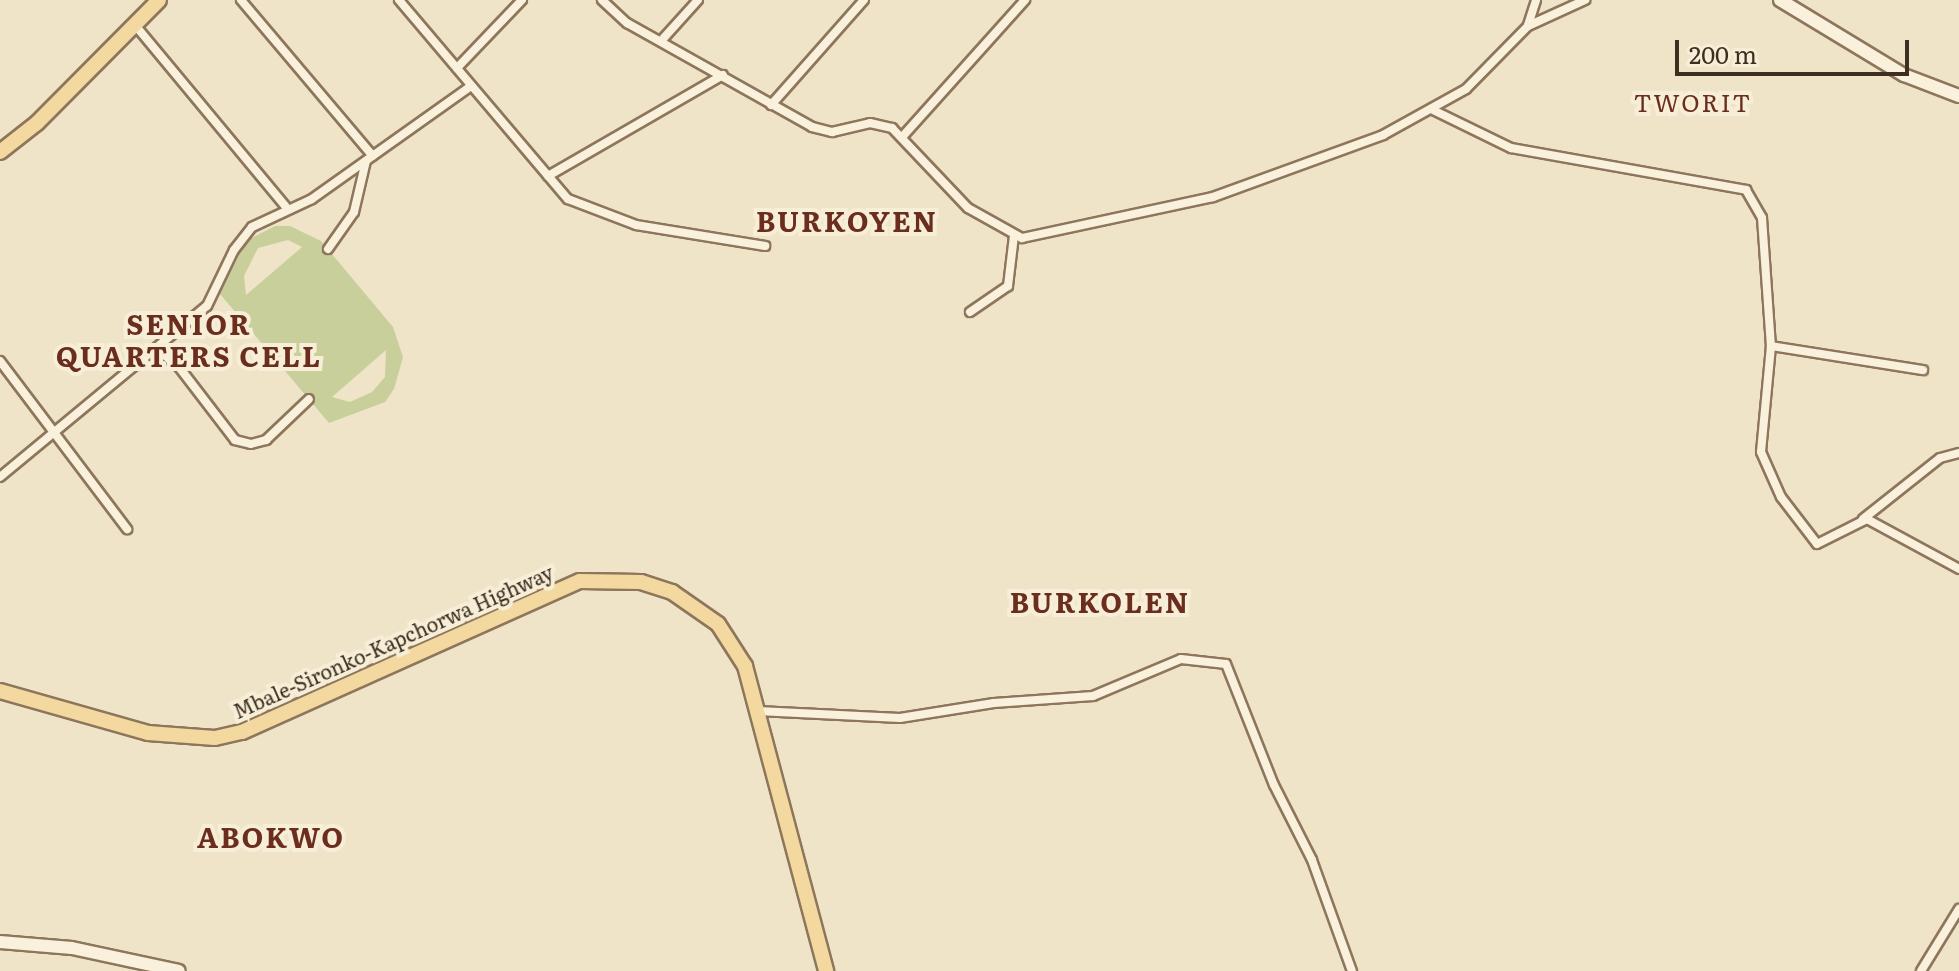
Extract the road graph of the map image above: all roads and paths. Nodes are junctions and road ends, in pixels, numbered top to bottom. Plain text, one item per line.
1 (159, 0) edge
2 (241, 0) edge
3 (399, 0) edge
4 (522, 0) edge
5 (602, 0) edge
6 (698, 0) edge
7 (864, 0) edge
8 (1025, 0) edge
9 (1536, 0) edge
10 (1585, 0) edge
11 (1780, 0) edge
12 (135, 25) junction
13 (1528, 26) junction
14 (661, 41) junction
15 (457, 68) junction
16 (723, 75) junction
17 (471, 86) junction
18 (1959, 96) edge
19 (771, 105) junction
20 (1433, 110) junction
21 (903, 136) junction
22 (0, 152) edge
23 (370, 158) junction
24 (548, 176) junction
25 (286, 207) junction
26 (1014, 236) junction
27 (765, 246) dead end
28 (328, 249) dead end
29 (970, 312) dead end
30 (1771, 346) junction
31 (158, 350) junction
32 (0, 361) edge
33 (1923, 370) dead end
34 (309, 399) dead end
35 (55, 433) junction
36 (1959, 453) edge
37 (0, 477) edge
38 (1862, 520) junction
39 (127, 529) dead end
40 (1959, 569) edge
41 (0, 691) edge
42 (758, 711) junction
43 (1959, 909) edge
44 (0, 942) edge
45 (179, 971) edge
46 (826, 971) edge
47 (1352, 971) edge
48 (1921, 971) edge

1 - 12 main road
2 - 23 street
3 - 15 street
4 - 15 street
5 - 14 street
6 - 14 street
7 - 19 street
8 - 21 street
9 - 13 street
10 - 13 street
11 - 18 street
12 - 22 main road
12 - 25 street
13 - 20 street
14 - 16 street
15 - 17 street
16 - 19 street
16 - 24 street
17 - 23 street
17 - 24 street
19 - 21 street
20 - 26 street
20 - 30 street
21 - 26 street
23 - 25 street
23 - 28 street
24 - 27 street
25 - 31 street
26 - 29 street
30 - 33 street
30 - 38 street
31 - 34 street
31 - 35 street
32 - 35 street
35 - 37 street
35 - 39 street
36 - 38 street
38 - 40 street
41 - 42 main road, Mbale-Sironko-Kapchorwa Highway
42 - 46 main road, Mbale-Sironko-Kapchorwa Highway
42 - 47 street
43 - 48 street
44 - 45 street

